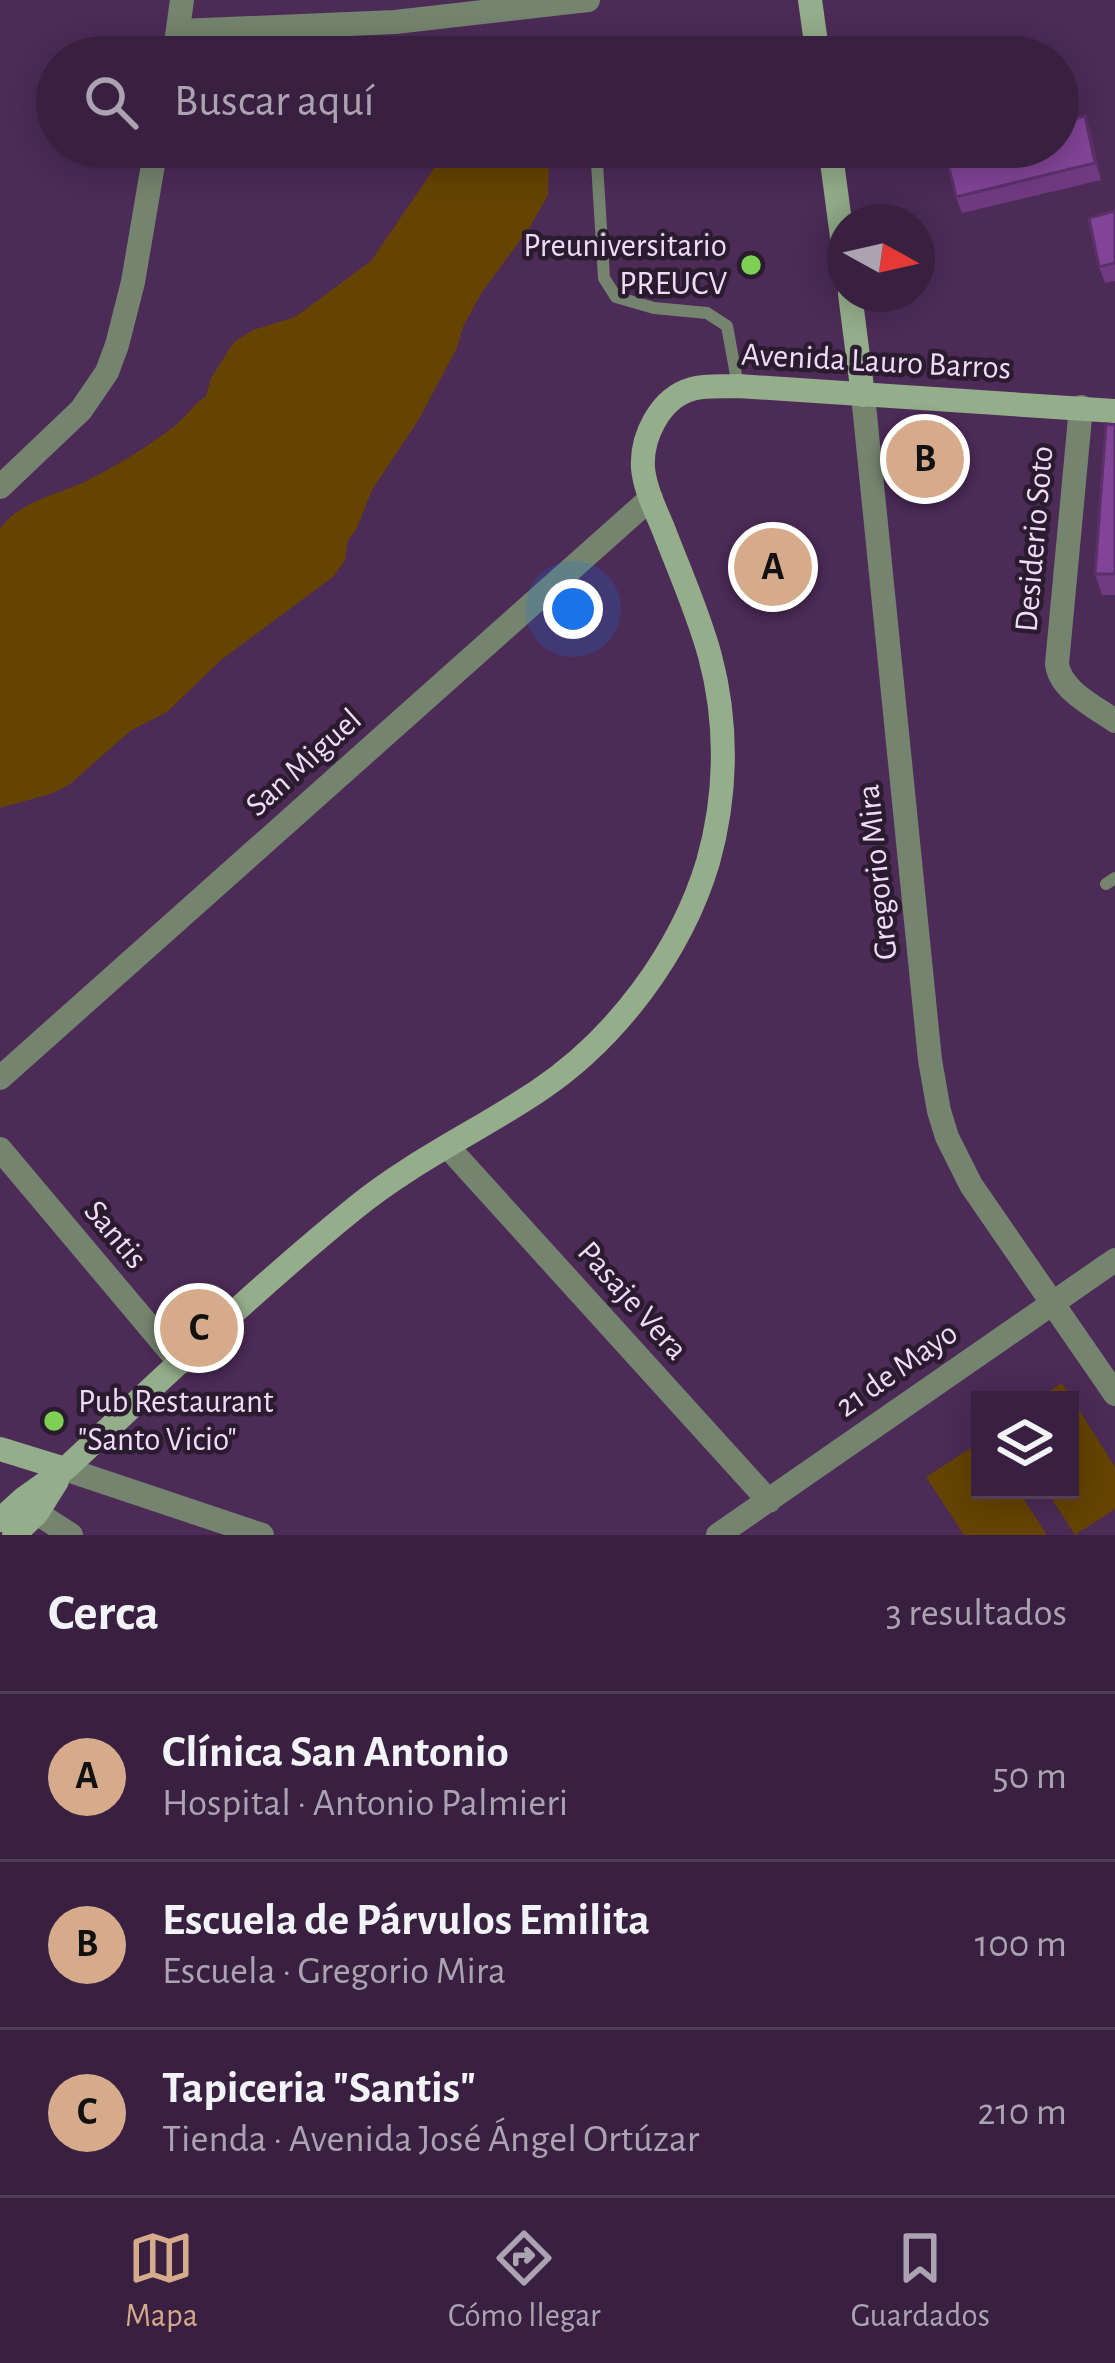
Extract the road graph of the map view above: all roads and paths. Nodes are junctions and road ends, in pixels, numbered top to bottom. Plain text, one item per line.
1 (182, 0) edge
2 (588, 0) edge
3 (810, 0) edge
4 (180, 31) junction
5 (179, 36) edge
6 (815, 36) edge
7 (152, 168) edge
8 (597, 168) edge
9 (833, 168) edge
10 (838, 204) edge
11 (852, 312) edge
12 (738, 386) junction
13 (863, 395) junction
14 (1081, 407) junction
15 (1115, 411) edge
16 (0, 487) edge
17 (651, 498) junction
18 (1115, 721) edge
19 (0, 1078) edge
20 (447, 1147) junction
21 (0, 1149) edge
22 (1115, 1260) edge
23 (1051, 1303) junction
24 (179, 1364) junction
25 (1115, 1394) edge
26 (0, 1449) edge
27 (64, 1469) junction
28 (769, 1501) junction
29 (35, 1516) edge
30 (0, 1520) edge
31 (14, 1535) edge
32 (71, 1535) edge
33 (262, 1535) edge
34 (718, 1535) edge

1 - 4 street
2 - 4 street
3 - 6 main road
4 - 5 street
7 - 16 street
8 - 12 lane
9 - 10 main road
11 - 13 main road, Gregorio Mira
12 - 13 main road, Avenida Lauro Barros
12 - 17 main road, Avenida Lauro Barros
13 - 14 main road, Avenida Lauro Barros
13 - 23 street, Gregorio Mira
14 - 15 main road, Avenida Lauro Barros
14 - 18 street, Desiderio Soto
17 - 19 street, San Miguel
17 - 20 main road, Avenida Lauro Barros
20 - 24 main road, Avenida Lauro Barros
20 - 28 street, Pasaje Vera
21 - 24 street, Santis
22 - 23 street, 21 de Mayo
23 - 25 street, Gregorio Mira
23 - 28 street, 21 de Mayo
24 - 27 main road, Avenida Lauro Barros
26 - 27 main road
27 - 29 main road, Avenida Lauro Barros
27 - 33 street
28 - 34 street, 21 de Mayo
29 - 30 main road
29 - 31 main road
29 - 32 street

